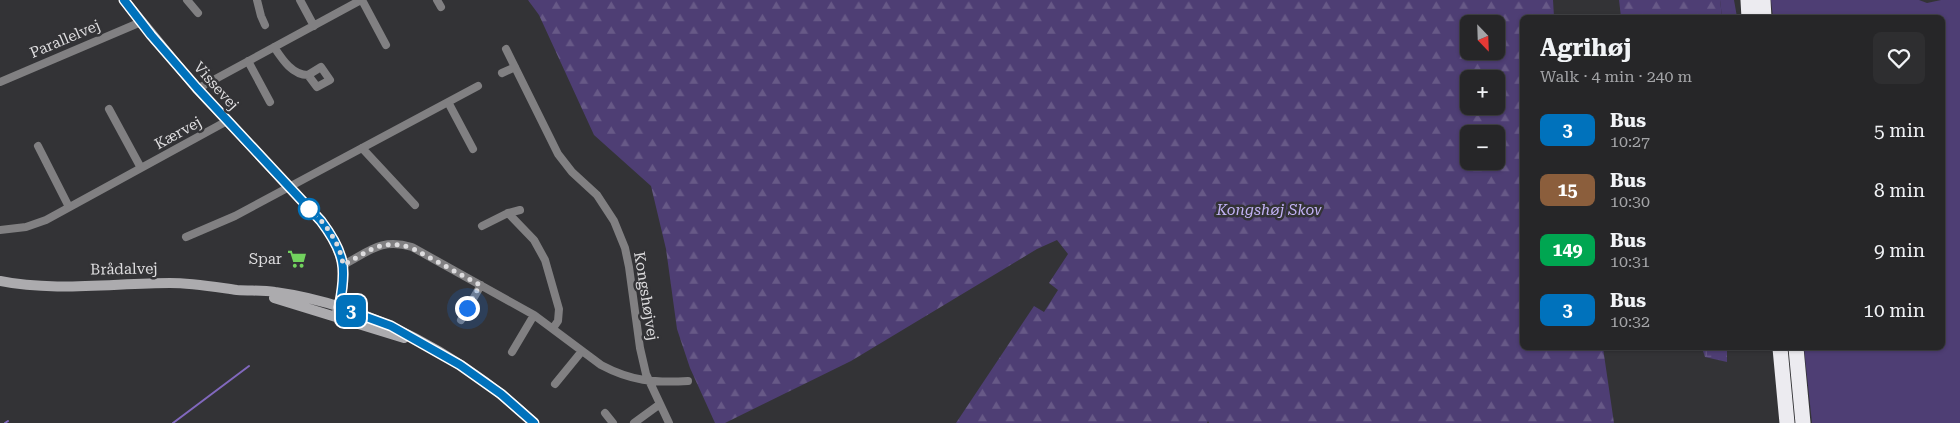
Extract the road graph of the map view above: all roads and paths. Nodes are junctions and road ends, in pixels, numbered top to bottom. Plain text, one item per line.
1 (124, 0) edge
2 (187, 0) edge
3 (258, 0) edge
4 (300, 0) edge
5 (362, 0) edge
6 (1748, 0) edge
7 (1763, 0) edge
8 (198, 13) dead end
9 (1749, 15) edge
10 (1764, 15) edge
11 (141, 22) junction
12 (265, 25) dead end
13 (314, 26) junction
14 (386, 45) dead end
15 (274, 47) junction
16 (506, 49) dead end
17 (248, 61) junction
18 (515, 67) junction
19 (502, 73) dead end
20 (308, 75) dead end
21 (0, 82) edge
22 (478, 86) dead end
23 (197, 88) junction
24 (270, 102) dead end
25 (448, 102) junction
26 (109, 109) dead end
27 (227, 121) junction
28 (38, 146) dead end
29 (362, 148) junction
30 (473, 149) dead end
31 (142, 168) junction
32 (289, 187) junction
33 (415, 205) dead end
34 (69, 207) junction
35 (520, 210) dead end
36 (508, 214) junction
37 (482, 226) dead end
38 (0, 230) edge
39 (186, 237) dead end
40 (343, 265) junction
41 (0, 281) edge
42 (480, 285) junction
43 (338, 312) junction
44 (534, 315) junction
45 (461, 320) dead end
46 (553, 328) junction
47 (582, 350) junction
48 (1779, 350) edge
49 (1779, 350) edge
50 (1796, 350) edge
51 (512, 352) dead end
52 (688, 380) dead end
53 (648, 381) junction
54 (555, 384) dead end
55 (660, 404) junction
56 (605, 413) dead end
57 (534, 423) edge
58 (613, 423) edge
59 (634, 423) edge
60 (669, 423) edge
61 (1780, 423) edge
62 (1787, 423) edge
63 (1802, 423) edge

1 - 11 street, Vissevej
2 - 8 street
3 - 12 street
4 - 13 street
5 - 13 street
5 - 14 street
6 - 9 highway
7 - 10 highway
11 - 21 street, Parallelvej
11 - 23 street, Vissevej
13 - 15 street
15 - 17 street
15 - 20 street
16 - 18 street, Kongshøjvej
17 - 23 street
17 - 24 street
18 - 19 street
18 - 53 street, Kongshøjvej
22 - 25 street
23 - 27 street, Vissevej
25 - 29 street
25 - 30 street
26 - 31 street
27 - 31 street, Kærvej
27 - 32 street, Vissevej
28 - 34 street
29 - 32 street
29 - 33 street
31 - 34 street, Kærvej
32 - 39 street
32 - 40 street, Vissevej
34 - 38 street, Kærvej
35 - 36 street
36 - 37 street
36 - 46 street
40 - 42 street
40 - 43 street, Vissevej
41 - 43 street, Brådalvej
42 - 44 street
42 - 45 street
43 - 57 street
44 - 46 street
44 - 51 street
46 - 47 street
47 - 53 street
47 - 54 street
48 - 61 highway
49 - 62 highway
50 - 63 highway
52 - 53 street
53 - 55 street, Kongshøjvej
55 - 59 street
55 - 60 street, Kongshøjvej
56 - 58 street

